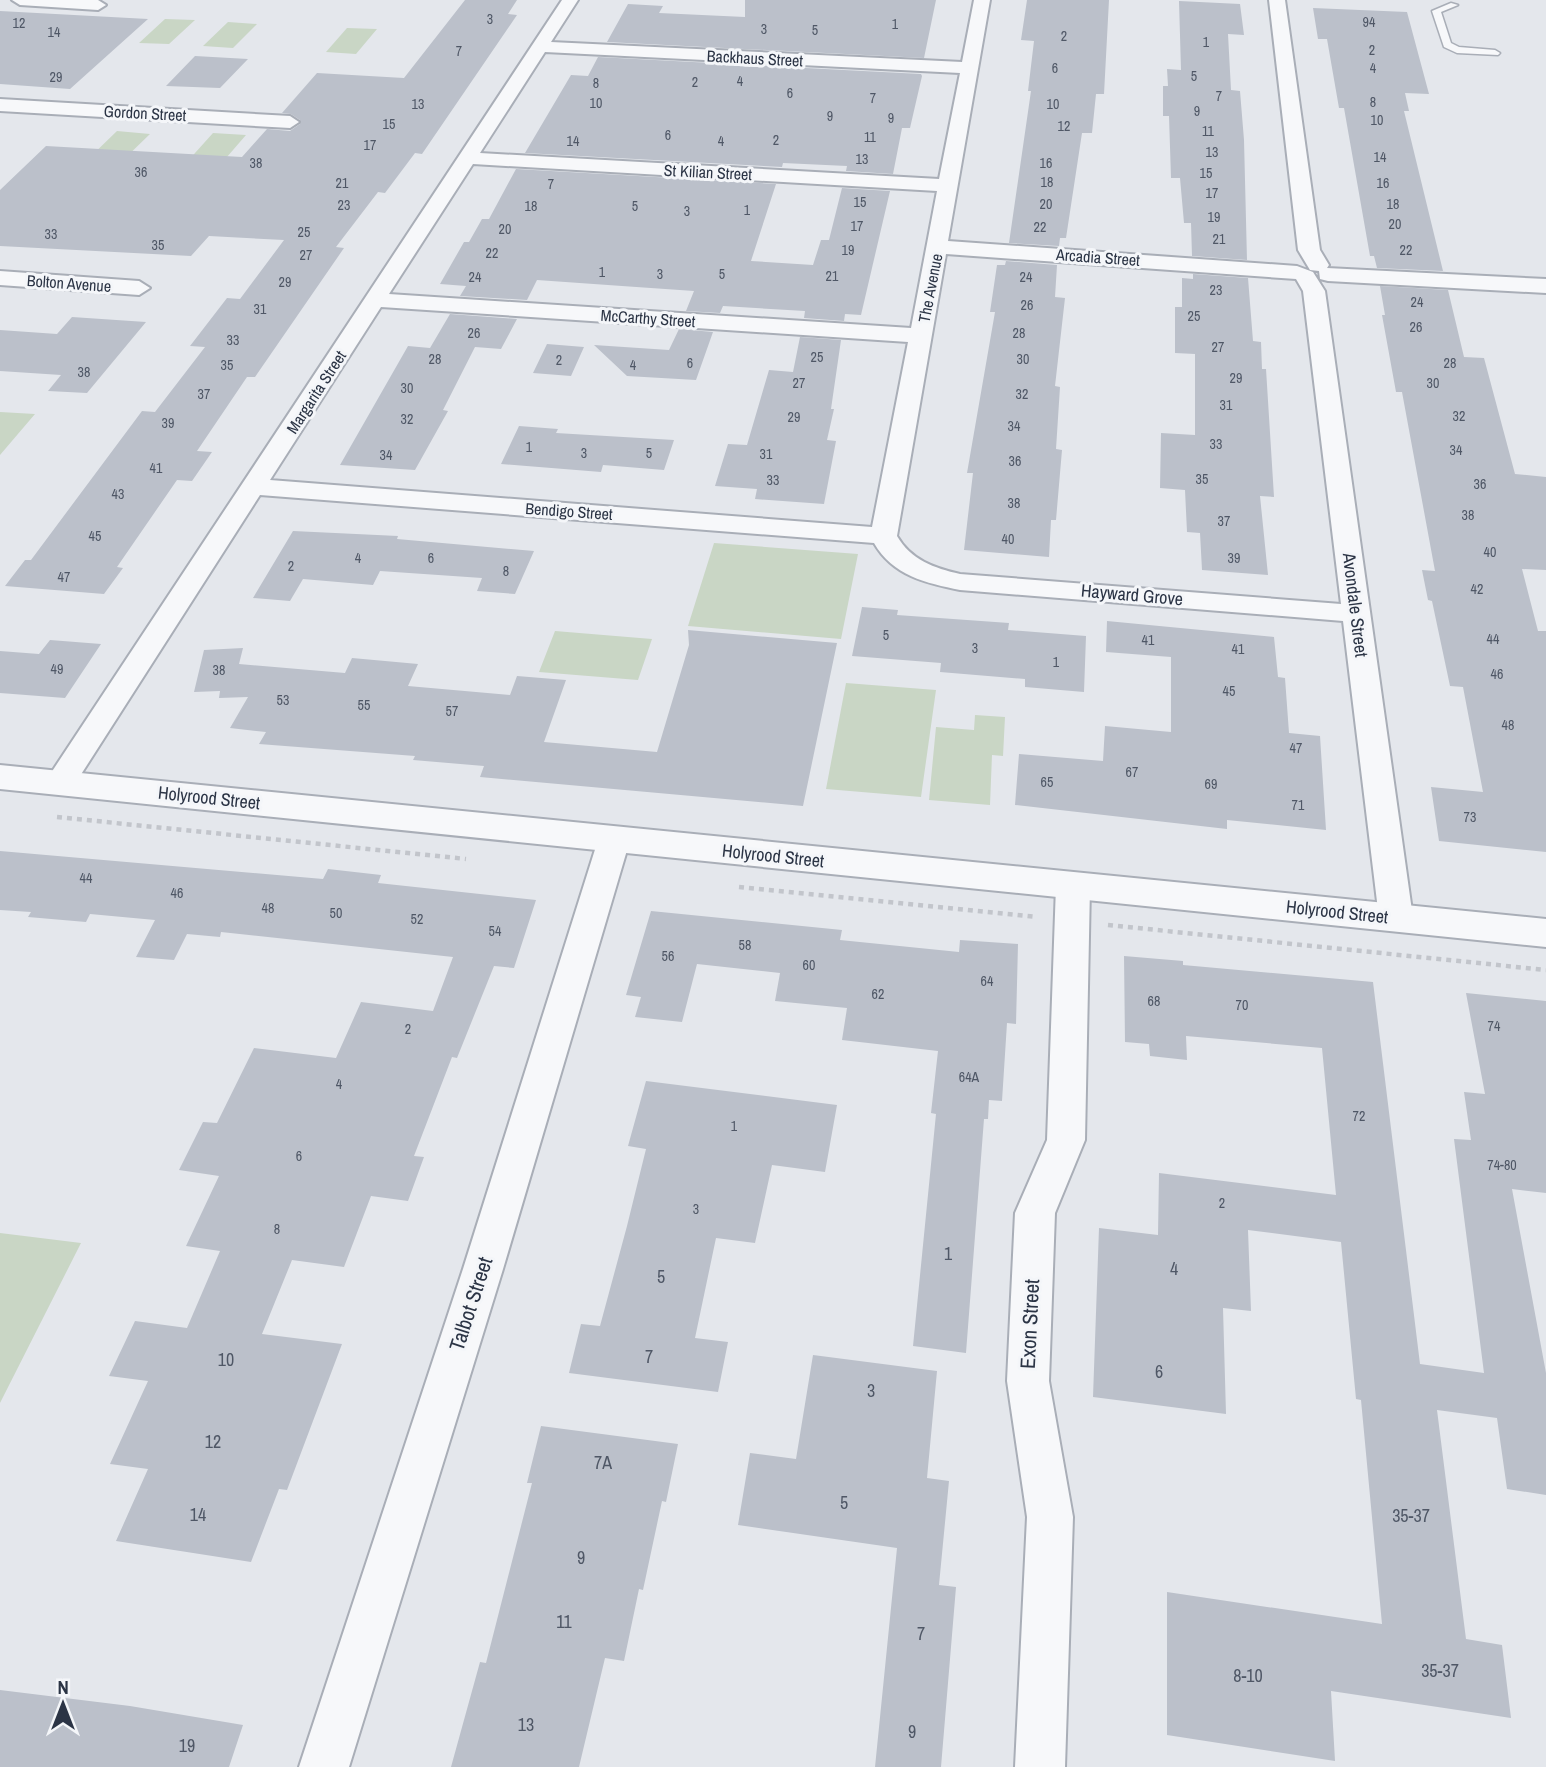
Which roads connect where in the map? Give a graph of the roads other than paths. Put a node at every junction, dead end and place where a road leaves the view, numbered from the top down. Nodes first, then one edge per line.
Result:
1 (20, 0) edge
2 (570, 0) edge
3 (982, 0) edge
4 (1277, 0) edge
5 (98, 5) dead end
6 (1454, 5) dead end
7 (540, 47) junction
8 (1495, 53) dead end
9 (970, 68) junction
10 (0, 105) edge
11 (290, 122) dead end
12 (468, 158) junction
13 (949, 186) junction
14 (938, 247) junction
15 (1312, 271) junction
16 (0, 278) edge
17 (1546, 286) edge
18 (139, 288) dead end
19 (377, 300) junction
20 (920, 336) junction
21 (254, 487) junction
22 (884, 536) junction
23 (1356, 614) junction
24 (0, 777) edge
25 (56, 800) junction
26 (614, 840) junction
27 (1073, 903) junction
28 (1396, 918) junction
29 (1546, 933) edge
30 (324, 1767) edge
31 (1040, 1767) edge

1 - 5 street
2 - 7 street, Margarita Street
3 - 9 street, The Avenue
4 - 15 street, Avondale Street
6 - 8 lane
7 - 9 street, Backhaus Street
7 - 12 street, Margarita Street
9 - 13 street, The Avenue
10 - 11 street, Gordon Street
12 - 13 street, St Kilian Street
12 - 19 street, Margarita Street
13 - 14 street, The Avenue
14 - 15 street, Arcadia Street
14 - 20 street, The Avenue
15 - 17 street, Arcadia Street
15 - 23 street, Avondale Street
16 - 18 street, Bolton Avenue
19 - 20 street, McCarthy Street
19 - 21 street, Margarita Street
20 - 22 street, The Avenue
21 - 22 street, Bendigo Street
21 - 25 street, Margarita Street
22 - 23 street, Hayward Grove
23 - 28 street, Avondale Street
24 - 25 street, Holyrood Street
25 - 26 street, Holyrood Street
26 - 27 street, Holyrood Street
26 - 30 street, Talbot Street
27 - 28 street, Holyrood Street
27 - 31 street, Exon Street
28 - 29 street, Holyrood Street

